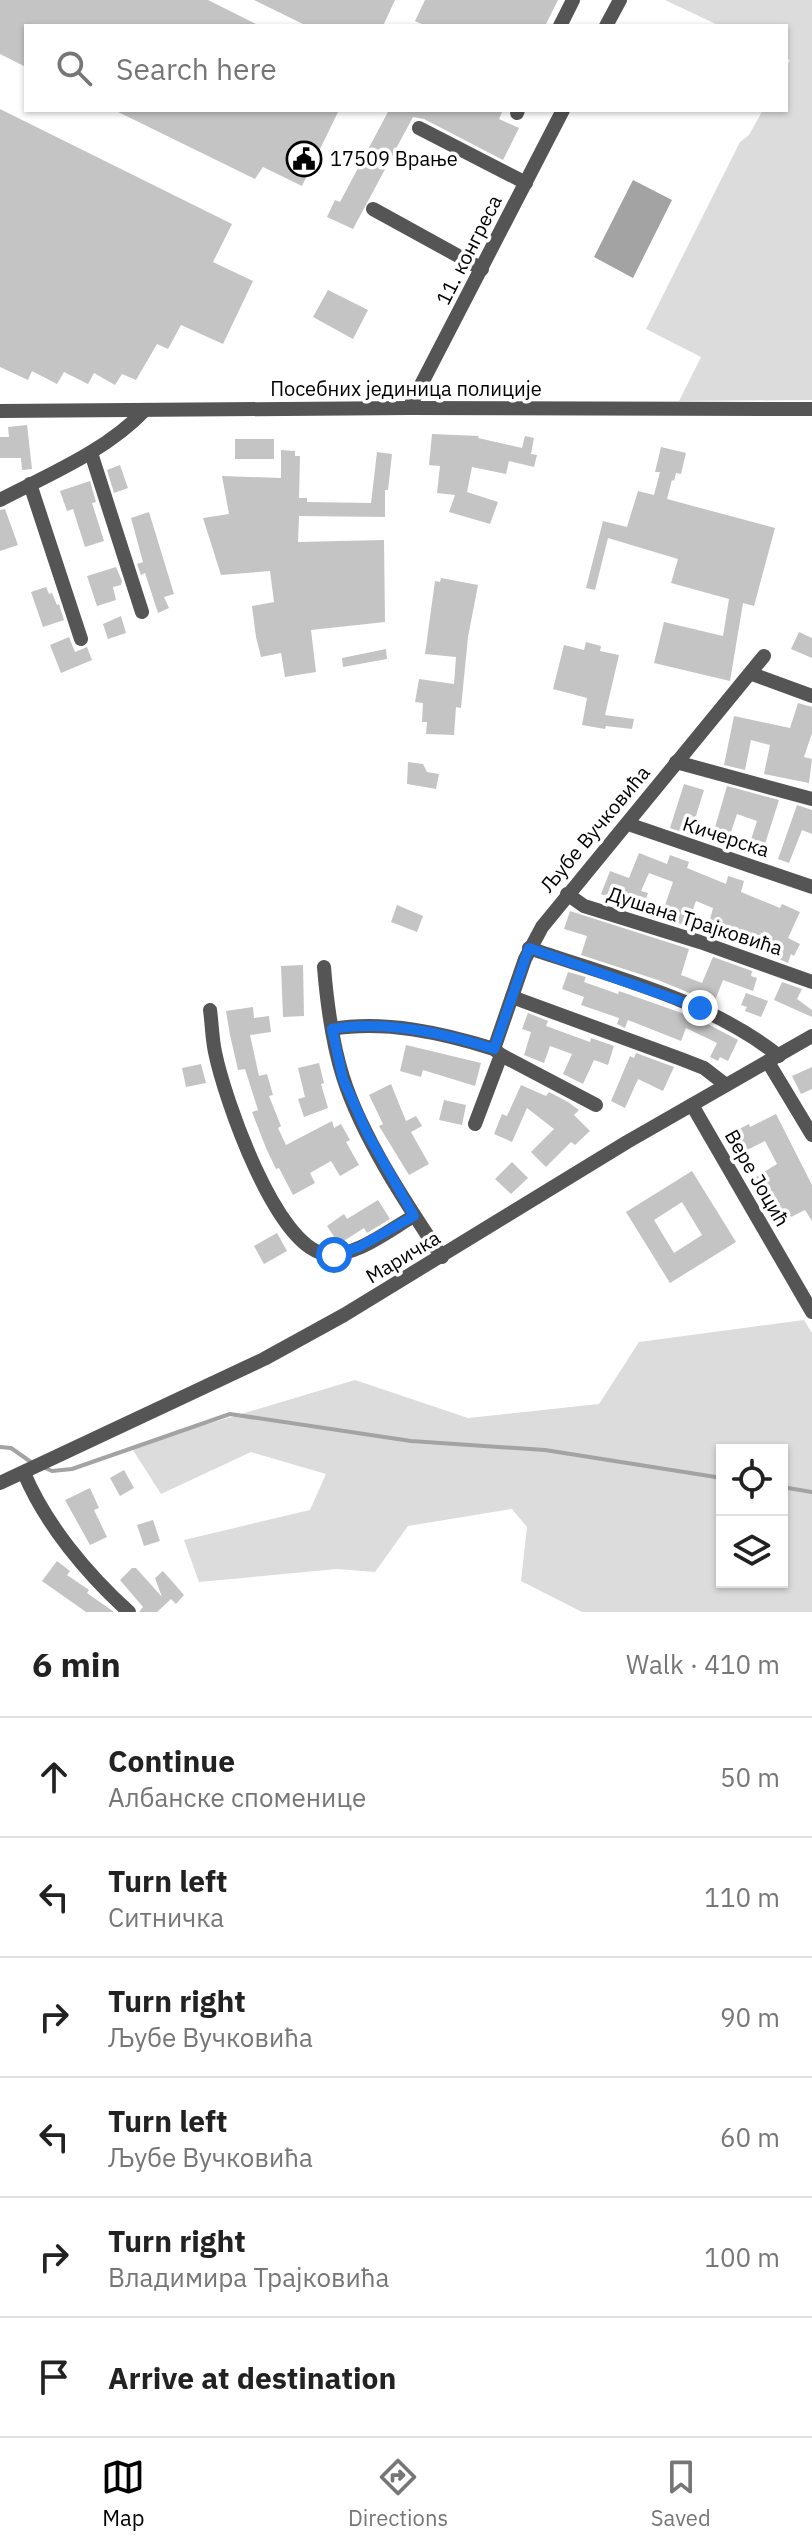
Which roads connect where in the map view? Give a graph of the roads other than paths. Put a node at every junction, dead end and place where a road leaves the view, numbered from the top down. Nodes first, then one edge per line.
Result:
1 (573, 0) edge
2 (620, 0) edge
3 (561, 24) edge
4 (607, 24) edge
5 (562, 112) edge
6 (419, 128) dead end
7 (526, 183) junction
8 (373, 209) dead end
9 (482, 269) junction
10 (409, 408) junction
11 (812, 409) edge
12 (145, 410) junction
13 (0, 411) edge
14 (91, 453) junction
15 (30, 484) junction
16 (0, 500) edge
17 (142, 612) dead end
18 (81, 639) dead end
19 (764, 656) dead end
20 (752, 674) junction
21 (812, 696) edge
22 (676, 762) junction
23 (812, 799) edge
24 (628, 824) junction
25 (812, 887) edge
26 (567, 894) junction
27 (529, 948) junction
28 (324, 967) dead end
29 (812, 982) edge
30 (512, 997) junction
31 (210, 1010) dead end
32 (332, 1029) junction
33 (812, 1036) edge
34 (497, 1052) junction
35 (773, 1059) junction
36 (726, 1085) junction
37 (596, 1105) dead end
38 (692, 1105) junction
39 (475, 1124) dead end
40 (812, 1135) edge
41 (414, 1216) junction
42 (442, 1257) junction
43 (812, 1312) edge
44 (27, 1472) junction
45 (0, 1483) edge
46 (121, 1609) edge

1 - 3 street
2 - 4 street
5 - 7 street, 11. конгреса
6 - 7 street
7 - 9 street, 11. конгреса
8 - 9 street
9 - 10 street, 11. конгреса
10 - 11 street, Посебних јединица полиције
10 - 12 street, Посебних јединица полиције
12 - 13 street, Посебних јединица полиције
12 - 14 street
14 - 15 street
14 - 17 street
15 - 16 street
15 - 18 street
19 - 20 street, Љубе Вучковића
20 - 21 street
20 - 22 street, Љубе Вучковића
22 - 23 street
22 - 24 street, Љубе Вучковића
24 - 25 street, Кичерска
24 - 26 street, Љубе Вучковића
26 - 27 street, Љубе Вучковића
26 - 29 street, Душана Трајковића
27 - 30 street, Љубе Вучковића
27 - 35 street
28 - 32 street
30 - 34 street, Љубе Вучковића
30 - 36 street
31 - 41 street
32 - 34 street
32 - 41 street
33 - 35 street, Маричка
34 - 37 street
34 - 39 street, Љубе Вучковића
35 - 36 street, Маричка
35 - 40 street
36 - 38 street, Маричка
38 - 42 street, Маричка
38 - 43 street, Вере Јоцић
41 - 42 street
42 - 44 street, Маричка
44 - 45 street, Маричка
44 - 46 street

